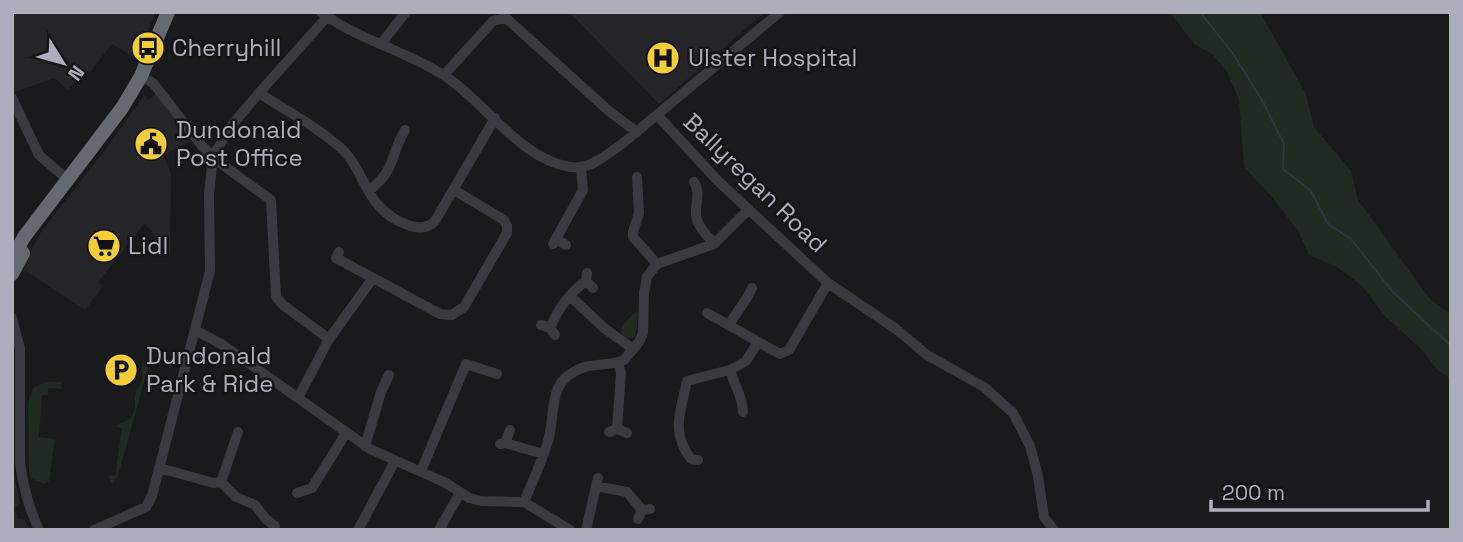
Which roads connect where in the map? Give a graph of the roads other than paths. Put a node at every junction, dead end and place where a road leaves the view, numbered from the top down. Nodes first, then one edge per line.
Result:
1 (168, 12) edge
2 (406, 12) edge
3 (780, 12) edge
4 (324, 15) edge
5 (382, 44) junction
6 (444, 75) junction
7 (141, 76) junction
8 (258, 93) junction
9 (12, 99) edge
10 (658, 116) junction
11 (495, 118) junction
12 (405, 130) dead end
13 (637, 132) junction
14 (213, 156) junction
15 (582, 168) junction
16 (68, 180) junction
17 (634, 184) dead end
18 (699, 186) dead end
19 (370, 190) junction
20 (454, 190) junction
21 (58, 193) junction
22 (749, 209) junction
23 (24, 237) junction
24 (713, 244) junction
25 (566, 245) dead end
26 (12, 247) edge
27 (339, 251) dead end
28 (12, 259) edge
29 (657, 264) junction
30 (12, 274) edge
31 (373, 278) junction
32 (589, 281) dead end
33 (828, 283) junction
34 (751, 288) dead end
35 (570, 296) junction
36 (707, 313) dead end
37 (13, 325) edge
38 (729, 326) junction
39 (195, 330) junction
40 (549, 330) dead end
41 (329, 339) junction
42 (758, 342) junction
43 (633, 349) junction
44 (618, 363) junction
45 (730, 370) junction
46 (389, 375) dead end
47 (498, 375) dead end
48 (298, 398) junction
49 (746, 404) dead end
50 (239, 430) dead end
51 (510, 430) dead end
52 (618, 431) dead end
53 (346, 433) junction
54 (365, 446) junction
55 (544, 454) junction
56 (395, 461) junction
57 (690, 461) dead end
58 (159, 468) junction
59 (421, 471) junction
60 (221, 482) junction
61 (298, 492) dead end
62 (460, 493) junction
63 (524, 502) junction
64 (643, 512) dead end
65 (113, 526) edge
66 (275, 526) dead end
67 (39, 530) edge
68 (94, 530) edge
69 (358, 530) edge
70 (439, 530) edge
71 (570, 530) edge
72 (586, 530) edge
73 (1054, 530) edge

1 - 7 highway
2 - 5 street
3 - 10 street
4 - 5 street
4 - 8 street
5 - 6 street
6 - 11 street
6 - 13 street
7 - 14 street
7 - 16 highway
8 - 14 street
8 - 19 street
9 - 16 street
10 - 13 street, Ballyregan Road
10 - 22 street, Ballyregan Road
11 - 15 street
11 - 20 street
12 - 19 street
13 - 15 street, Ballyregan Road
14 - 39 street
14 - 41 street
15 - 25 street
16 - 21 highway
17 - 29 street
18 - 24 street
19 - 20 street
20 - 31 street
21 - 23 highway
21 - 30 highway
22 - 24 street
22 - 33 street, Ballyregan Road
23 - 26 highway
23 - 28 highway
24 - 29 street
27 - 31 street
29 - 43 street
31 - 41 street
32 - 35 street
33 - 42 street
33 - 73 street, Ballyregan Road
34 - 38 street
35 - 40 street
35 - 43 street
36 - 38 street
37 - 67 street
38 - 42 street
39 - 48 street
39 - 58 street
41 - 48 street
42 - 45 street
43 - 44 street
44 - 52 street
44 - 55 street
45 - 49 street
45 - 57 street
46 - 54 street
47 - 59 street
48 - 53 street
50 - 60 street
51 - 55 street
53 - 54 street
53 - 61 street
54 - 56 street
55 - 63 street
56 - 59 street
56 - 69 street
58 - 60 street
58 - 65 street
59 - 62 street
60 - 66 street
62 - 63 street
62 - 70 street
63 - 71 street
64 - 72 street
65 - 68 street

